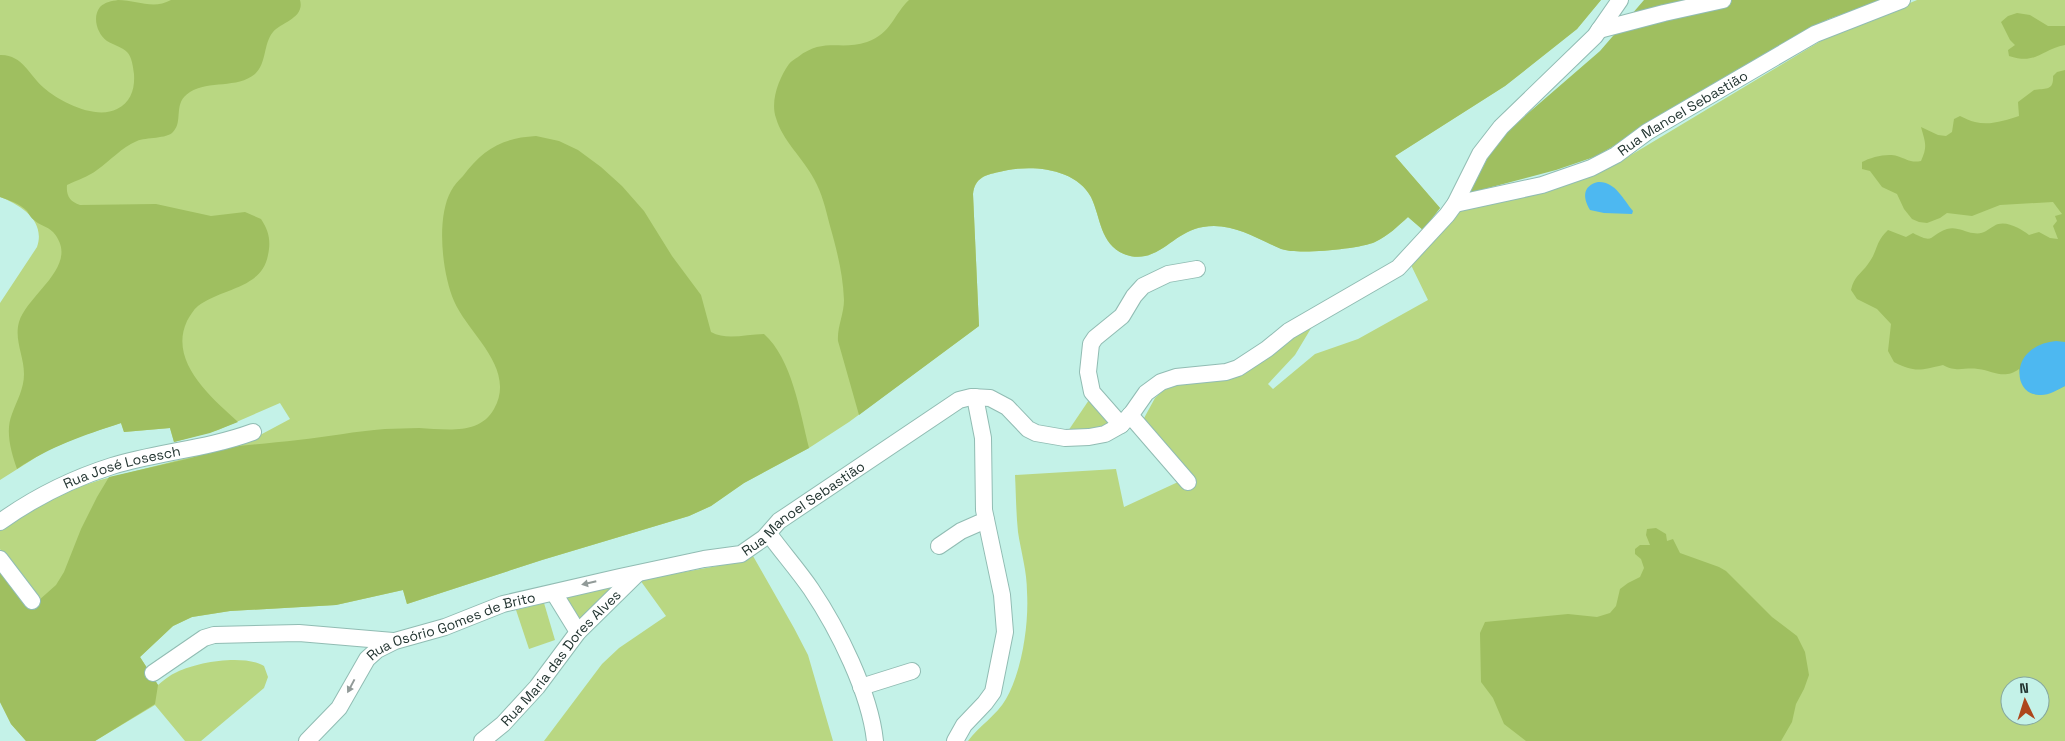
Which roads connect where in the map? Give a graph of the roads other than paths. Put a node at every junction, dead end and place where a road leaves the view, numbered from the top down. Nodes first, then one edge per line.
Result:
1 (1620, 0) edge
2 (1723, 0) edge
3 (1902, 0) edge
4 (1599, 30) junction
5 (1451, 210) junction
6 (1197, 269) dead end
7 (975, 397) junction
8 (1126, 420) junction
9 (253, 432) dead end
10 (1188, 482) dead end
11 (986, 520) junction
12 (0, 522) edge
13 (769, 534) junction
14 (939, 546) dead end
15 (0, 559) edge
16 (637, 574) junction
17 (554, 593) junction
18 (32, 600) dead end
19 (578, 632) junction
20 (395, 641) junction
21 (912, 671) dead end
22 (153, 673) dead end
23 (861, 687) junction
24 (307, 741) edge
25 (482, 741) edge
26 (876, 741) edge
27 (955, 741) edge

1 - 4 street
2 - 4 street
3 - 5 street, Rua Manoel Sebastião
4 - 5 street
5 - 8 street
6 - 8 street
7 - 8 street
7 - 11 street
7 - 13 street, Rua Manoel Sebastião
8 - 10 street
9 - 12 street, Rua José Losesch
11 - 14 street
11 - 27 street
13 - 16 street, Rua Manoel Sebastião
13 - 23 street
15 - 18 street
16 -> 17 street, Rua Osório Gomes de Brito
16 - 19 street, Rua Maria das Dores Alves
17 - 19 street
17 - 20 street, Rua Osório Gomes de Brito
19 - 25 street, Rua Maria das Dores Alves
20 - 22 street
20 -> 24 street, Rua Osório Gomes de Brito
21 - 23 street
23 - 26 street

